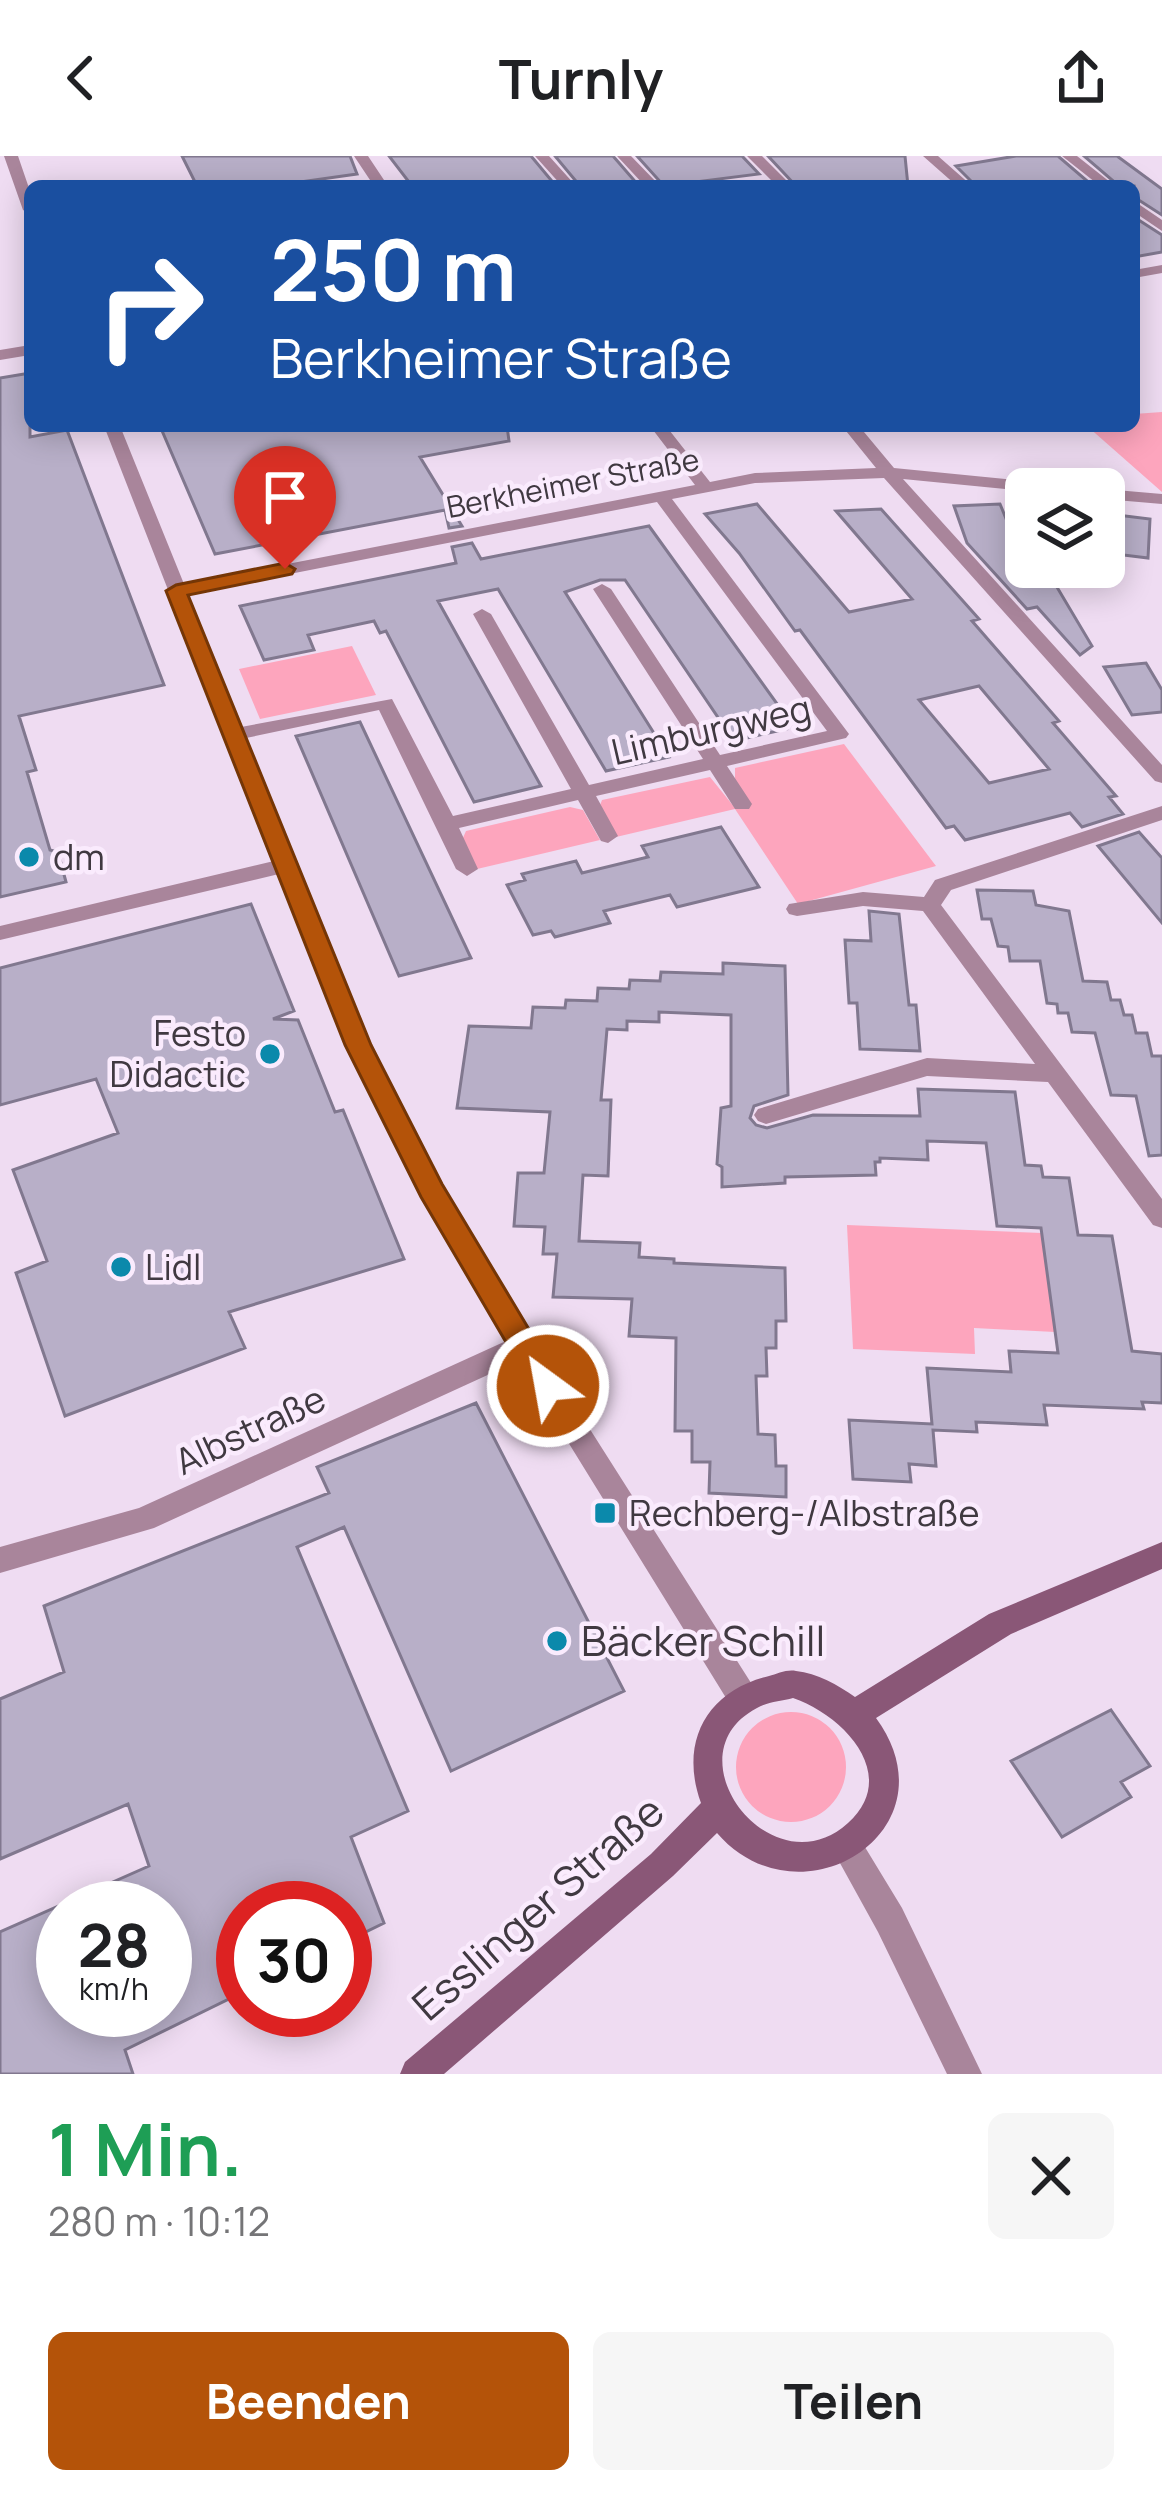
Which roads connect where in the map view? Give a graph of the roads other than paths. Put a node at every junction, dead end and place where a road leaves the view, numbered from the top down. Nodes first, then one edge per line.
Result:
1 (11, 156) edge
2 (542, 156) edge
3 (624, 156) edge
4 (754, 156) edge
5 (930, 156) edge
6 (1069, 156) edge
7 (564, 180) edge
8 (647, 180) edge
9 (779, 180) edge
10 (958, 180) edge
11 (1100, 180) edge
12 (24, 193) edge
13 (114, 432) edge
14 (663, 432) edge
15 (855, 432) edge
16 (889, 473) junction
17 (1005, 484) edge
18 (704, 485) junction
19 (659, 494) junction
20 (1125, 496) edge
21 (1162, 499) edge
22 (602, 589) dead end
23 (176, 591) junction
24 (482, 614) dead end
25 (235, 734) junction
26 (717, 763) junction
27 (1162, 777) edge
28 (585, 794) junction
29 (742, 804) dead end
30 (1162, 813) edge
31 (447, 824) junction
32 (608, 836) dead end
33 (284, 866) junction
34 (467, 868) dead end
35 (930, 905) junction
36 (797, 910) dead end
37 (0, 933) edge
38 (1056, 1073) junction
39 (766, 1115) dead end
40 (1162, 1217) edge
41 (523, 1346) junction
42 (1162, 1555) edge
43 (0, 1560) edge
44 (742, 1696) junction
45 (857, 1713) junction
46 (718, 1808) junction
47 (846, 1845) junction
48 (417, 2074) edge
49 (965, 2074) edge

1 - 12 street
2 - 7 street
3 - 8 street
4 - 9 street
5 - 10 street
6 - 11 street
13 - 23 street
14 - 18 street
15 - 16 street
16 - 17 street, Berkheimer Straße
16 - 18 street, Berkheimer Straße
16 - 27 street
18 - 19 street, Berkheimer Straße
19 - 23 street, Berkheimer Straße
19 - 26 street, Limburgweg
20 - 21 street
22 - 26 street
23 - 25 street
24 - 28 street
25 - 31 street
25 - 33 street
26 - 28 street, Limburgweg
26 - 29 street
28 - 31 street, Limburgweg
28 - 32 street
30 - 35 street
31 - 34 street
33 - 37 street
33 - 41 street
35 - 36 street
35 - 38 street
38 - 39 street
38 - 40 street
41 - 43 street, Albstraße
41 - 44 street
42 - 45 main road
44 - 45 main road
44 - 46 main road, Esslinger Straße
45 - 47 main road
46 - 47 main road, Esslinger Straße
46 - 48 main road, Esslinger Straße
47 - 49 street

